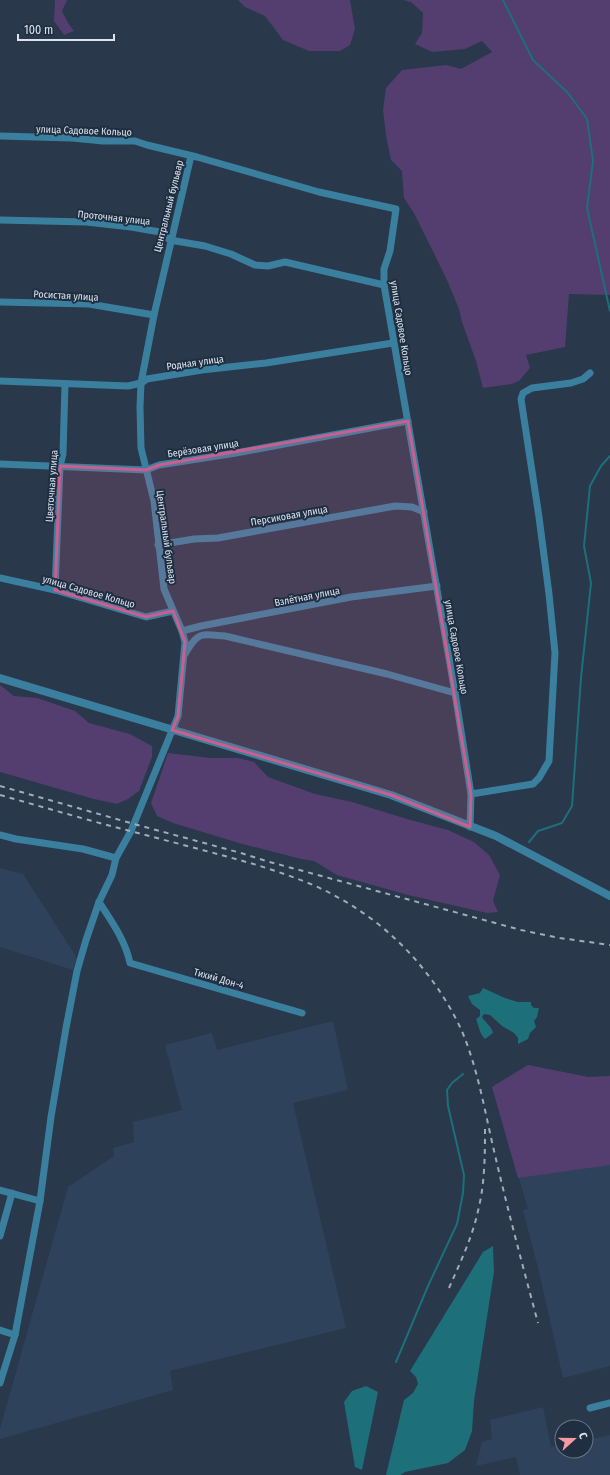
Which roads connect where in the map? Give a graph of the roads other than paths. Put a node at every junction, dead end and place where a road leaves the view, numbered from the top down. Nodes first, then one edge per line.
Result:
1 (0, 136) edge
2 (190, 156) junction
3 (0, 220) edge
4 (170, 240) junction
5 (384, 285) junction
6 (0, 302) edge
7 (154, 315) junction
8 (393, 343) junction
9 (590, 373) dead end
10 (0, 381) edge
11 (141, 383) junction
12 (65, 384) junction
13 (408, 421) junction
14 (0, 464) edge
15 (60, 466) junction
16 (146, 470) junction
17 (424, 512) junction
18 (158, 545) junction
19 (0, 578) edge
20 (437, 586) junction
21 (55, 590) junction
22 (173, 611) junction
23 (182, 631) junction
24 (184, 655) junction
25 (0, 678) edge
26 (455, 693) junction
27 (172, 730) junction
28 (472, 794) junction
29 (470, 827) junction
30 (0, 835) edge
31 (116, 858) junction
32 (610, 896) edge
33 (99, 902) junction
34 (302, 1013) dead end
35 (0, 1190) edge
36 (12, 1194) junction
37 (40, 1201) junction
38 (0, 1236) edge
39 (0, 1330) edge
40 (14, 1335) junction
41 (0, 1383) edge
42 (610, 1404) edge
43 (590, 1408) dead end

1 - 2 street, улица Садовое Кольцо
2 - 4 street, Центральный бульвар
2 - 5 street, улица Садовое Кольцо
3 - 4 street, Проточная улица
4 - 5 street, Проточная улица
4 - 7 street, Центральный бульвар
5 - 8 street, улица Садовое Кольцо
6 - 7 street, Росистая улица
7 - 11 street, Центральный бульвар
8 - 11 street, Родная улица
8 - 13 street, улица Садовое Кольцо
9 - 28 street
10 - 12 street, Родная улица
11 - 12 street, Родная улица
11 - 16 street, Центральный бульвар
12 - 15 street, Цветочная улица
13 - 16 street, Берёзовая улица
13 - 17 street, улица Садовое Кольцо
14 - 15 street, Берёзовая улица
15 - 16 street, Берёзовая улица
15 - 21 street, Цветочная улица
16 - 18 street, Центральный бульвар
17 - 18 street, Персиковая улица
17 - 20 street, улица Садовое Кольцо
18 - 22 street, Центральный бульвар
19 - 21 street, улица Садовое Кольцо
20 - 23 street, Взлётная улица
20 - 26 street, улица Садовое Кольцо
21 - 22 street, улица Садовое Кольцо
22 - 23 street, Центральный бульвар
23 - 24 street, Центральный бульвар
24 - 26 street
24 - 27 street, Центральный бульвар
25 - 27 street
26 - 28 street, улица Садовое Кольцо
27 - 29 street
27 - 31 street, Центральный бульвар
28 - 29 street, улица Садовое Кольцо
29 - 32 street
30 - 31 street
31 - 33 street, Центральный бульвар
33 - 34 street, Тихий Дон-4
33 - 37 street, Центральный бульвар
35 - 36 street
36 - 37 street
36 - 38 street
37 - 40 street, Центральный бульвар
39 - 40 street
40 - 41 street, Центральный бульвар
42 - 43 street

